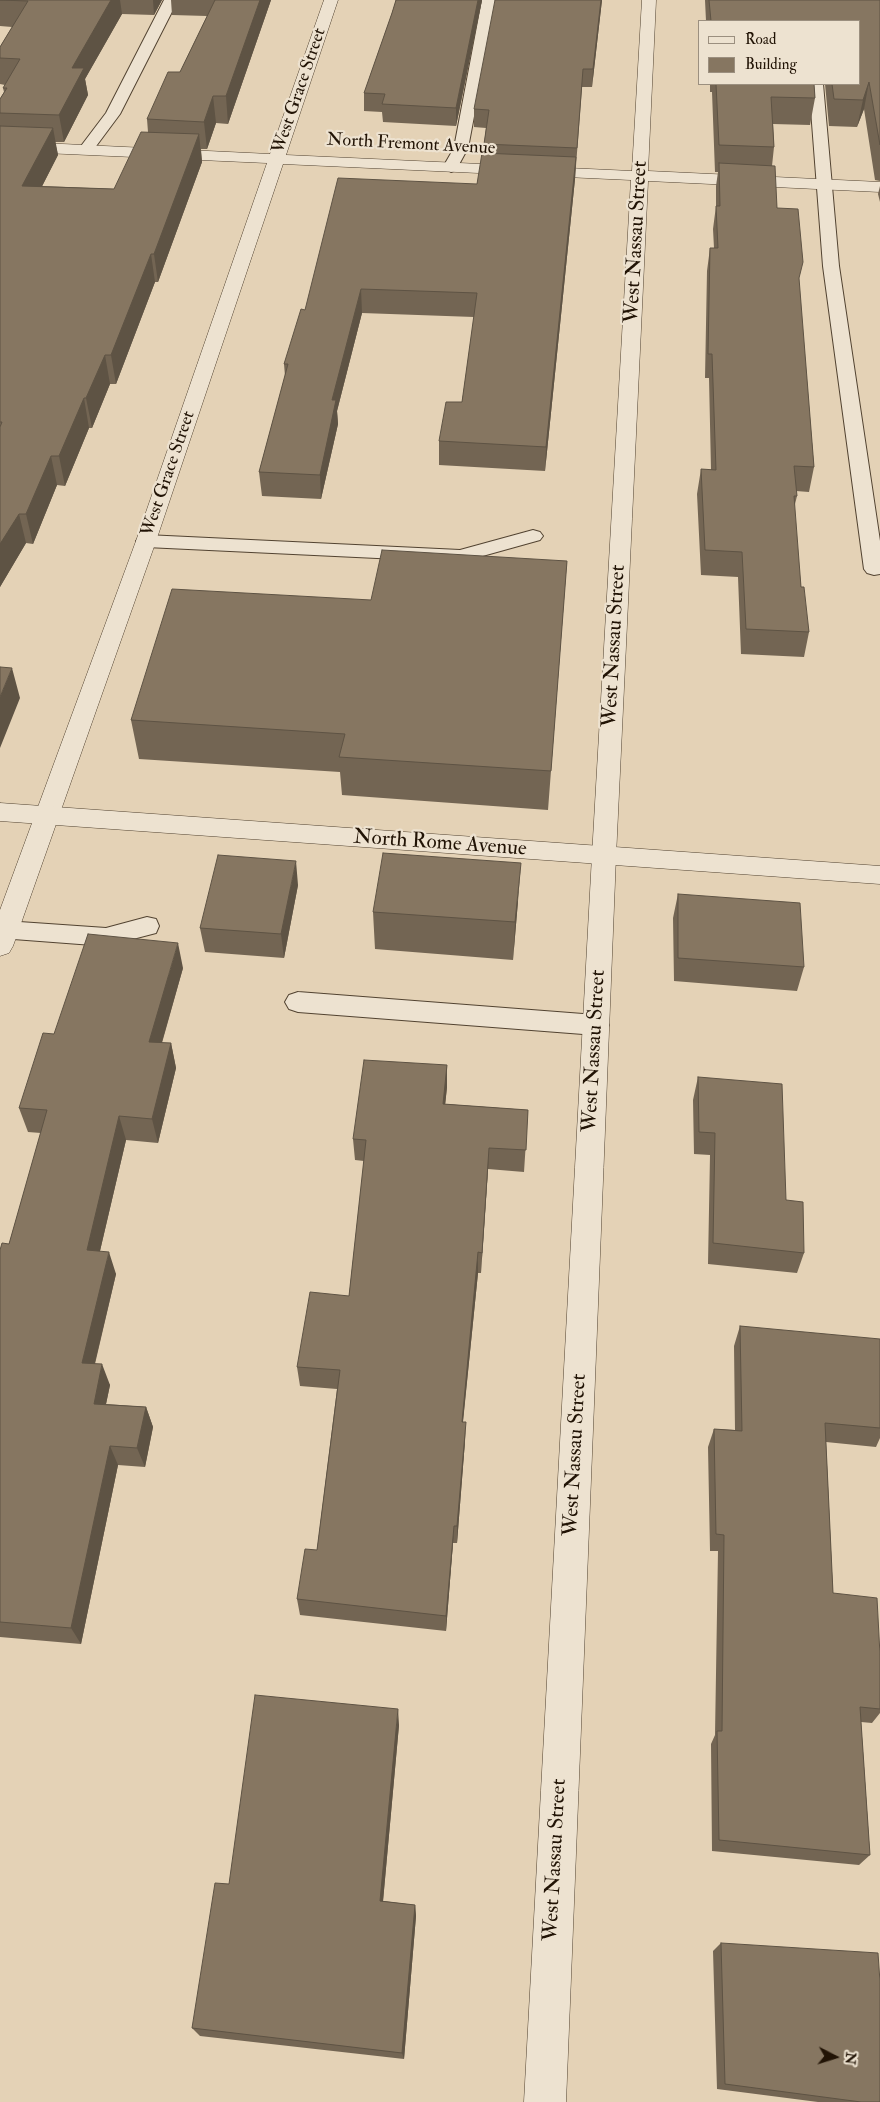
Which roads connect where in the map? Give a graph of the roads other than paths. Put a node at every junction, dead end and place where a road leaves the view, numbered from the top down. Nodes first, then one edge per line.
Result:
1 (171, 0) edge
2 (331, 0) edge
3 (489, 0) edge
4 (650, 0) edge
5 (816, 85) edge
6 (0, 146) edge
7 (86, 150) junction
8 (276, 159) junction
9 (451, 167) junction
10 (641, 176) junction
11 (826, 185) junction
12 (880, 187) edge
13 (533, 536) dead end
14 (146, 541) junction
15 (874, 569) dead end
16 (0, 812) edge
17 (46, 816) junction
18 (604, 856) junction
19 (880, 875) edge
20 (148, 926) dead end
21 (3, 938) edge
22 (298, 1002) dead end
23 (596, 1025) junction
24 (545, 2102) edge

1 - 7 lane
2 - 8 street, West Grace Street
3 - 9 lane
4 - 10 street, West Nassau Street
5 - 11 lane
6 - 7 street, North Fremont Avenue
7 - 8 street, North Fremont Avenue
8 - 9 street, North Fremont Avenue
8 - 14 street, West Grace Street
9 - 10 street, North Fremont Avenue
10 - 11 street, North Fremont Avenue
10 - 18 street, West Nassau Street
11 - 12 street, North Fremont Avenue
11 - 15 lane
13 - 14 lane
14 - 17 street, West Grace Street
16 - 17 street, North Rome Avenue
17 - 18 street, North Rome Avenue
17 - 21 street, West Grace Street
18 - 19 street, North Rome Avenue
18 - 23 street, West Nassau Street
20 - 21 lane
22 - 23 lane
23 - 24 street, West Nassau Street

